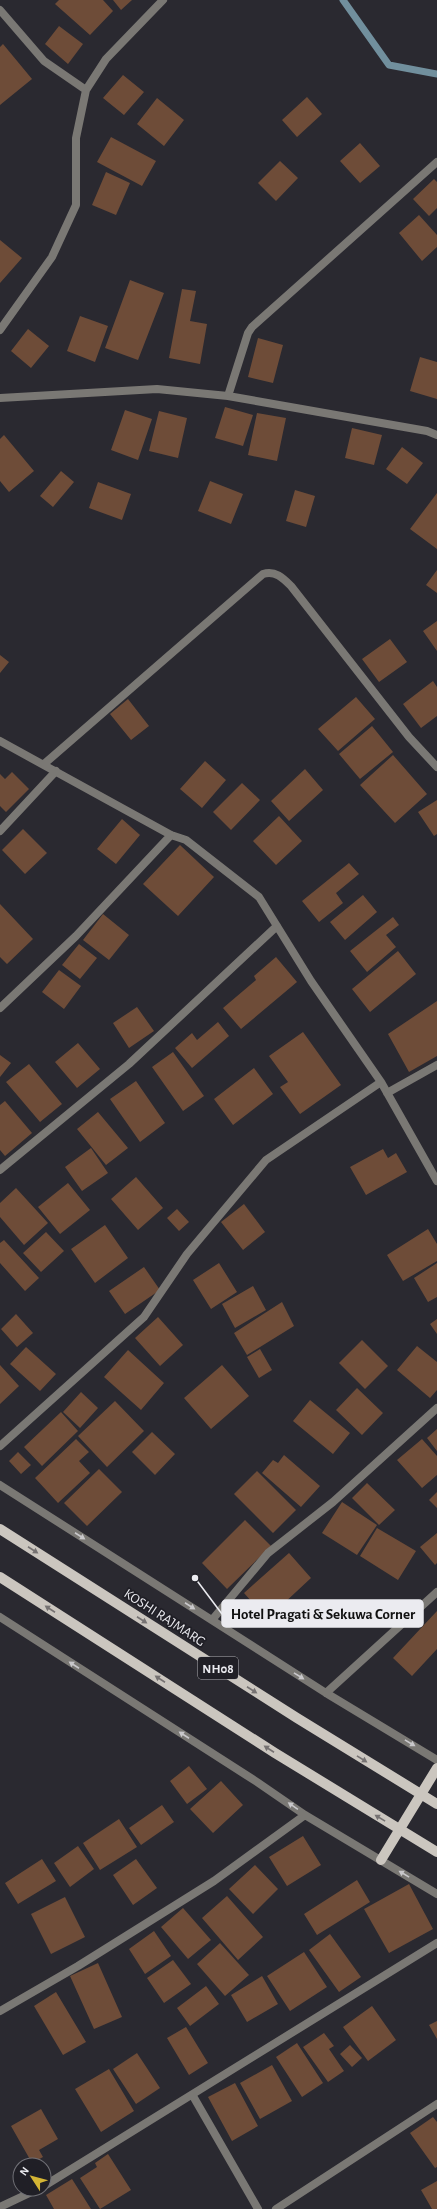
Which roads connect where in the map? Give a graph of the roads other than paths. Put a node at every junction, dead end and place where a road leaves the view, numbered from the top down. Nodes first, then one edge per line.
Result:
1 (163, 0) edge
2 (0, 10) edge
3 (86, 90) junction
4 (437, 162) edge
5 (0, 330) edge
6 (228, 396) junction
7 (0, 398) edge
8 (437, 435) edge
9 (0, 741) edge
10 (44, 764) junction
11 (437, 767) edge
12 (56, 771) junction
13 (0, 831) edge
14 (171, 834) junction
15 (277, 926) junction
16 (0, 1008) edge
17 (437, 1065) edge
18 (380, 1082) junction
19 (387, 1093) junction
20 (0, 1170) edge
21 (437, 1181) edge
22 (437, 1408) edge
23 (0, 1446) edge
24 (0, 1484) edge
25 (0, 1529) edge
26 (0, 1577) edge
27 (437, 1592) edge
28 (0, 1618) edge
29 (212, 1620) junction
30 (326, 1693) junction
31 (437, 1760) edge
32 (437, 1768) edge
33 (421, 1795) junction
34 (437, 1804) edge
35 (305, 1815) junction
36 (400, 1830) junction
37 (437, 1852) edge
38 (381, 1860) junction
39 (437, 1894) edge
40 (437, 1943) edge
41 (0, 2011) edge
42 (193, 2096) junction
43 (437, 2104) edge
44 (52, 2181) edge
45 (21, 2197) edge
46 (0, 2207) edge
47 (258, 2209) edge
48 (276, 2209) edge

1 - 3 street
2 - 3 street
3 - 5 street
4 - 6 street
6 - 7 street
6 - 8 street
9 - 10 street
10 - 11 street
10 - 12 street
12 - 13 street
12 - 14 street
14 - 15 street
14 - 16 street
15 - 18 street
15 - 20 street
17 - 19 street
18 - 19 street
18 - 23 street
19 - 21 street
22 - 29 street
24 -> 29 street
25 -> 33 main road, KOSHI RAJMARG / NH08
36 -> 26 main road, NH08
27 - 30 street
35 -> 28 street
29 -> 30 street
30 -> 31 street
32 - 33 main road
33 - 34 main road, KOSHI RAJMARG / NH08
33 - 36 main road
35 - 38 street
35 - 41 street
36 - 37 main road, NH08
36 - 38 main road
39 -> 38 street
40 - 42 street
42 - 44 street
42 - 47 street
43 - 48 street
45 - 46 street

